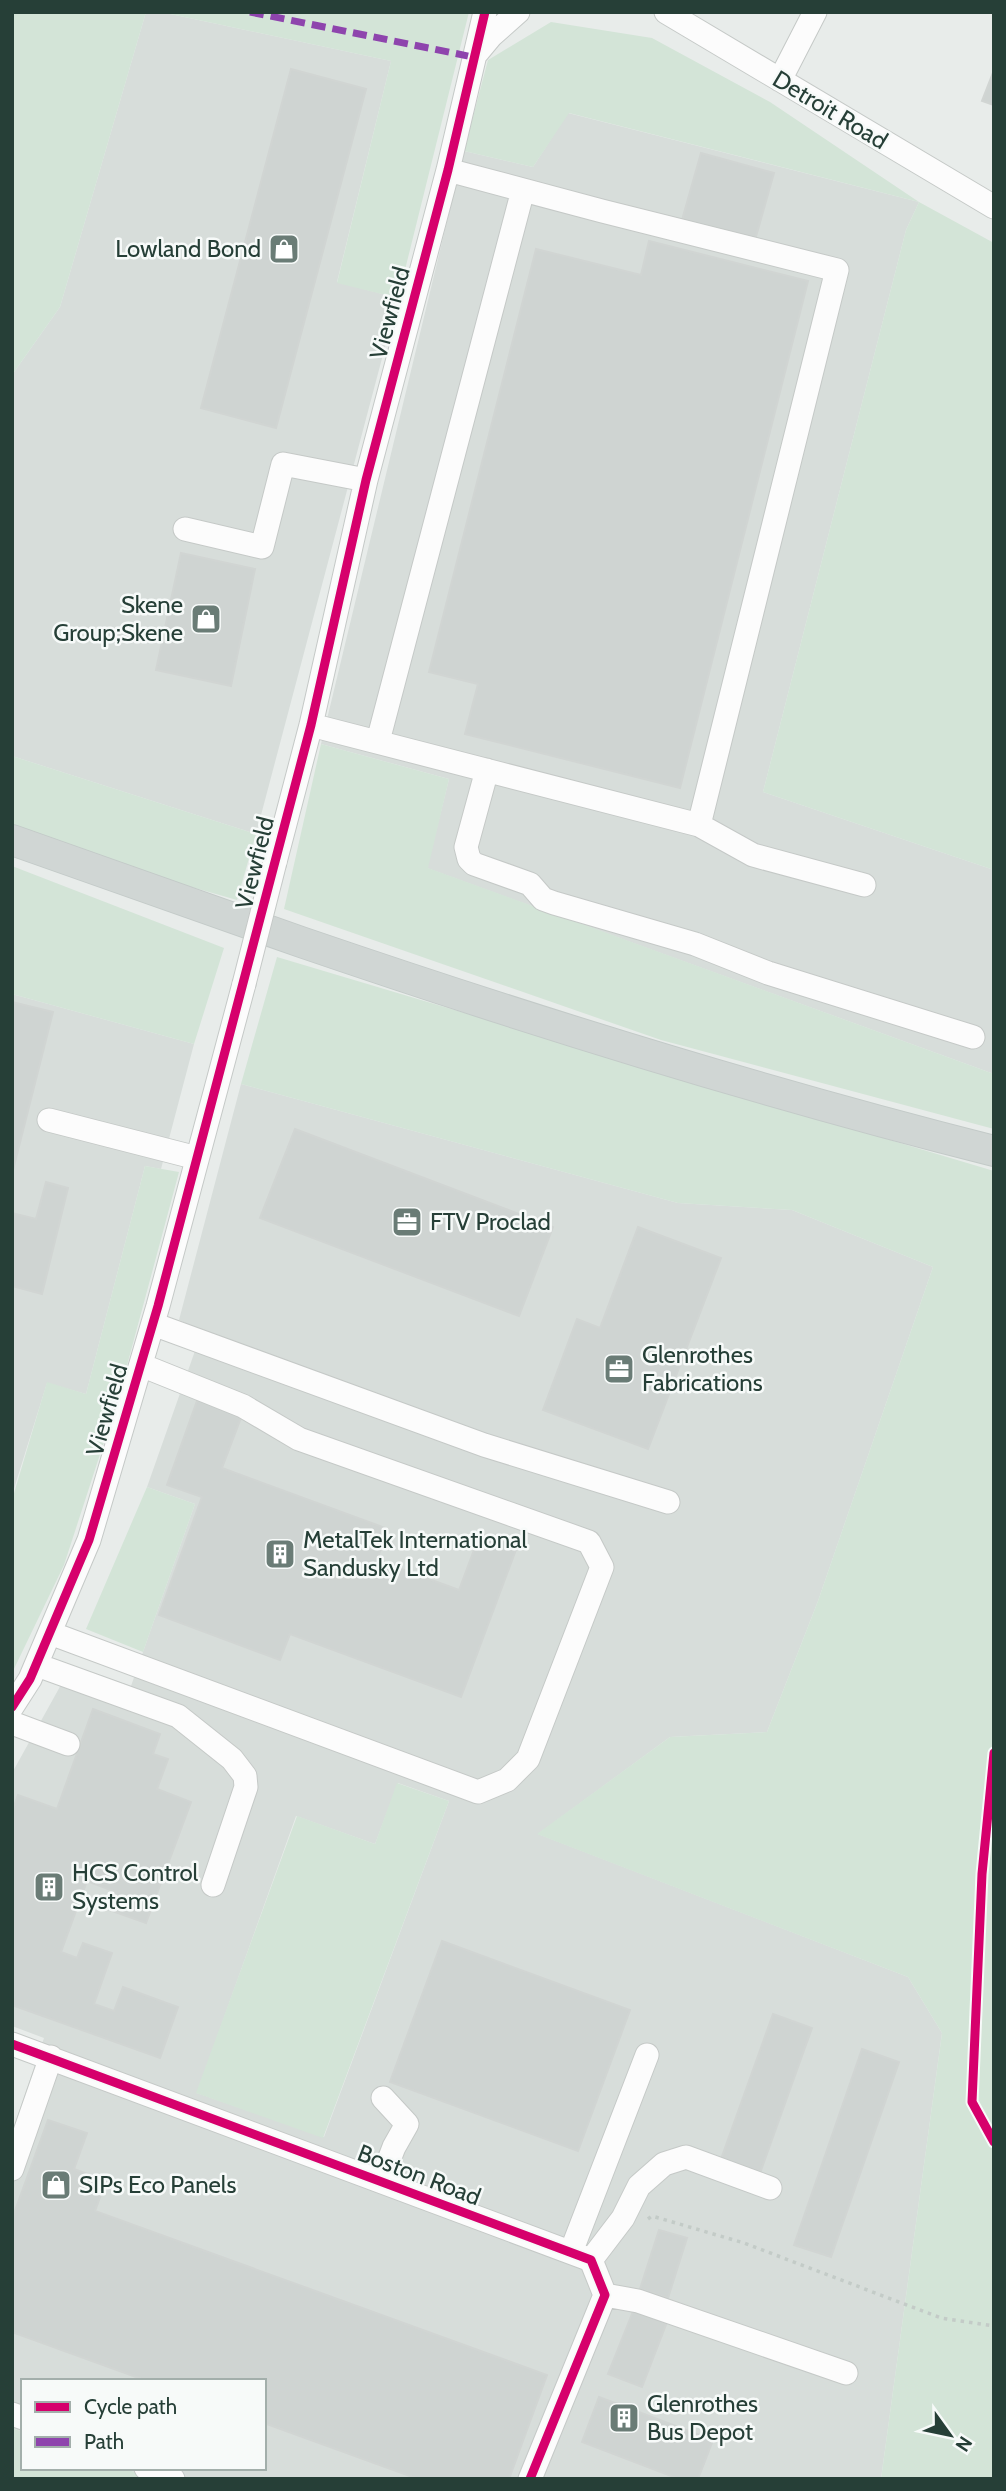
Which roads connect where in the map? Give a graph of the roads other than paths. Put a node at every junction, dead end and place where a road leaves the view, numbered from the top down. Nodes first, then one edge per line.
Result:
1 (485, 12) edge
2 (518, 12) edge
3 (666, 12) edge
4 (815, 12) edge
5 (473, 57) junction
6 (780, 80) junction
7 (448, 170) junction
8 (523, 190) junction
9 (994, 207) edge
10 (366, 480) junction
11 (185, 529) dead end
12 (311, 725) junction
13 (378, 741) junction
14 (487, 769) junction
15 (699, 825) junction
16 (12, 840) edge
17 (864, 885) dead end
18 (973, 1037) dead end
19 (49, 1120) dead end
20 (994, 1151) edge
21 (197, 1158) junction
22 (152, 1324) junction
23 (141, 1365) junction
24 (668, 1502) dead end
25 (50, 1633) junction
26 (37, 1665) junction
27 (12, 1707) edge
28 (12, 1723) edge
29 (68, 1744) dead end
30 (213, 1885) dead end
31 (12, 2044) edge
32 (647, 2055) dead end
33 (51, 2057) junction
34 (383, 2098) dead end
35 (12, 2169) edge
36 (382, 2181) junction
37 (771, 2189) dead end
38 (581, 2256) junction
39 (605, 2295) junction
40 (846, 2373) dead end
41 (151, 2470) edge
42 (173, 2479) edge
43 (530, 2479) edge

1 - 5 street, Viewfield
2 - 5 street
3 - 6 street, Detroit Road
4 - 6 street
5 - 7 street, Viewfield
6 - 9 street, Detroit Road
7 - 8 street
7 - 10 street, Viewfield
8 - 13 street
8 - 15 street
10 - 11 street
10 - 12 street, Viewfield
12 - 13 street
12 - 21 street, Viewfield, bridge
13 - 14 street
14 - 15 street
14 - 18 street
15 - 17 street
16 - 20 main road
19 - 21 street
21 - 22 street, Viewfield
22 - 23 street, Viewfield
22 - 24 street
23 - 25 street, Viewfield
23 - 25 street
25 - 26 street, Viewfield
26 - 27 street, Viewfield
26 - 30 street
28 - 29 street
31 - 33 street, Boston Road
32 - 38 street
33 - 35 street
33 - 36 street, Boston Road
34 - 36 street
36 - 38 street, Boston Road
37 - 38 street
38 - 39 street
39 - 40 street
39 - 43 street
41 - 42 street

